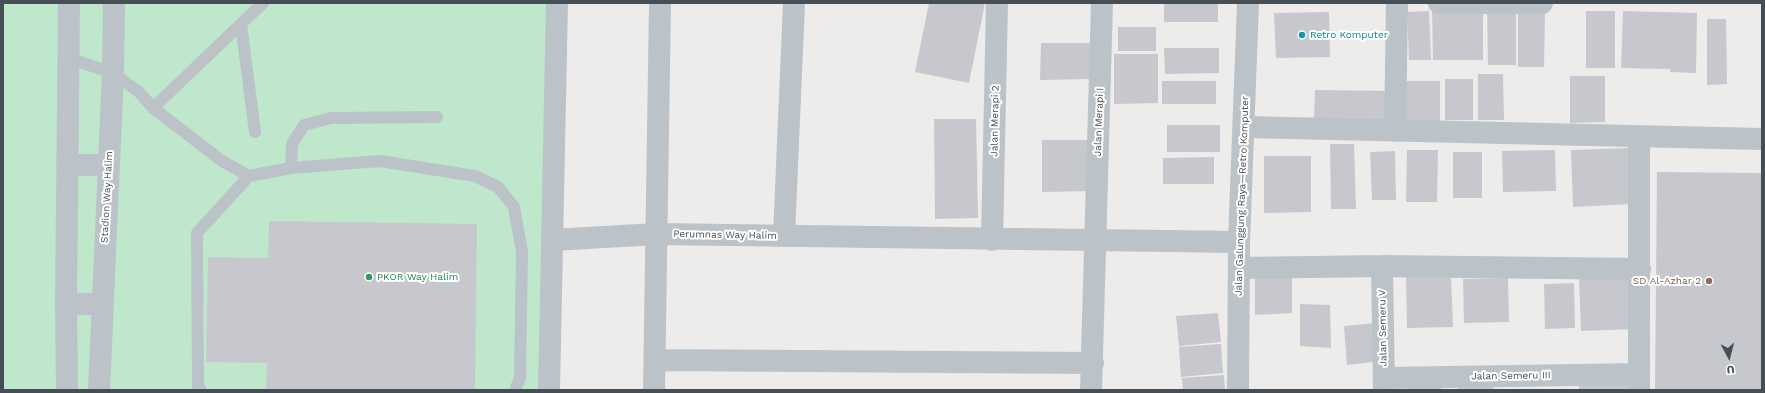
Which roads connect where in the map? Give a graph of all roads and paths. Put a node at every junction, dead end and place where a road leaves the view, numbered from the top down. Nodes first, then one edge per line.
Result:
1 (69, 3) edge
2 (114, 3) edge
3 (263, 3) edge
4 (556, 3) edge
5 (660, 3) edge
6 (794, 3) edge
7 (998, 3) edge
8 (1102, 3) edge
9 (1248, 3) edge
10 (1397, 3) edge
11 (1439, 3) edge
12 (1542, 3) edge
13 (241, 24) junction
14 (68, 58) junction
15 (113, 73) junction
16 (153, 108) junction
17 (436, 117) dead end
18 (1245, 127) junction
19 (1395, 131) junction
20 (255, 132) dead end
21 (1639, 136) junction
22 (1762, 139) edge
23 (67, 165) junction
24 (109, 165) junction
25 (291, 168) junction
26 (249, 176) junction
27 (657, 234) junction
28 (784, 236) junction
29 (552, 240) junction
30 (992, 240) junction
31 (1096, 241) junction
32 (1240, 242) junction
33 (1382, 266) junction
34 (1239, 268) junction
35 (1640, 270) junction
36 (66, 304) junction
37 (102, 304) junction
38 (655, 360) junction
39 (1093, 363) junction
40 (1638, 382) edge
41 (1384, 384) edge
42 (67, 390) edge
43 (98, 390) edge
44 (201, 390) edge
45 (515, 390) edge
46 (549, 390) edge
47 (654, 390) edge
48 (1091, 390) edge
49 (1238, 390) edge

1 - 14 street
2 - 15 street, Stadion Way Halim
3 - 13 lane
4 - 29 street
5 - 27 street
6 - 28 street, Perumnas Way Halim
7 - 30 street, Jalan Merapi 2
8 - 31 street, Jalan Merapi I
9 - 18 street, Jalan Galunggung Raya—Retro Komputer
10 - 19 street
11 - 12 street
13 - 16 lane
13 - 20 lane
14 - 15 lane
14 - 23 street
15 - 16 lane
15 - 24 street, Stadion Way Halim
16 - 26 lane
17 - 25 lane
18 - 19 street
18 - 32 street, Jalan Galunggung Raya—Retro Komputer
19 - 21 street
21 - 22 street
21 - 35 street
23 - 24 street
23 - 36 street
24 - 37 street, Stadion Way Halim
25 - 26 lane
25 - 45 lane
26 - 44 lane
27 - 28 street, Perumnas Way Halim
27 - 29 street, Perumnas Way Halim
27 - 38 street
28 - 30 street
29 - 46 street
30 - 31 street
31 - 32 street
31 - 39 street, Jalan Merapi I
32 - 34 street, Jalan Galunggung Raya—Retro Komputer
33 - 34 street
33 - 35 street
33 - 41 street, Jalan Semeru V
34 - 49 street, Jalan Galunggung Raya—Retro Komputer
35 - 40 street
36 - 37 street
36 - 42 street
37 - 43 street, Stadion Way Halim
38 - 39 street
38 - 47 street
39 - 48 street, Jalan Merapi I
40 - 41 street, Jalan Semeru III

